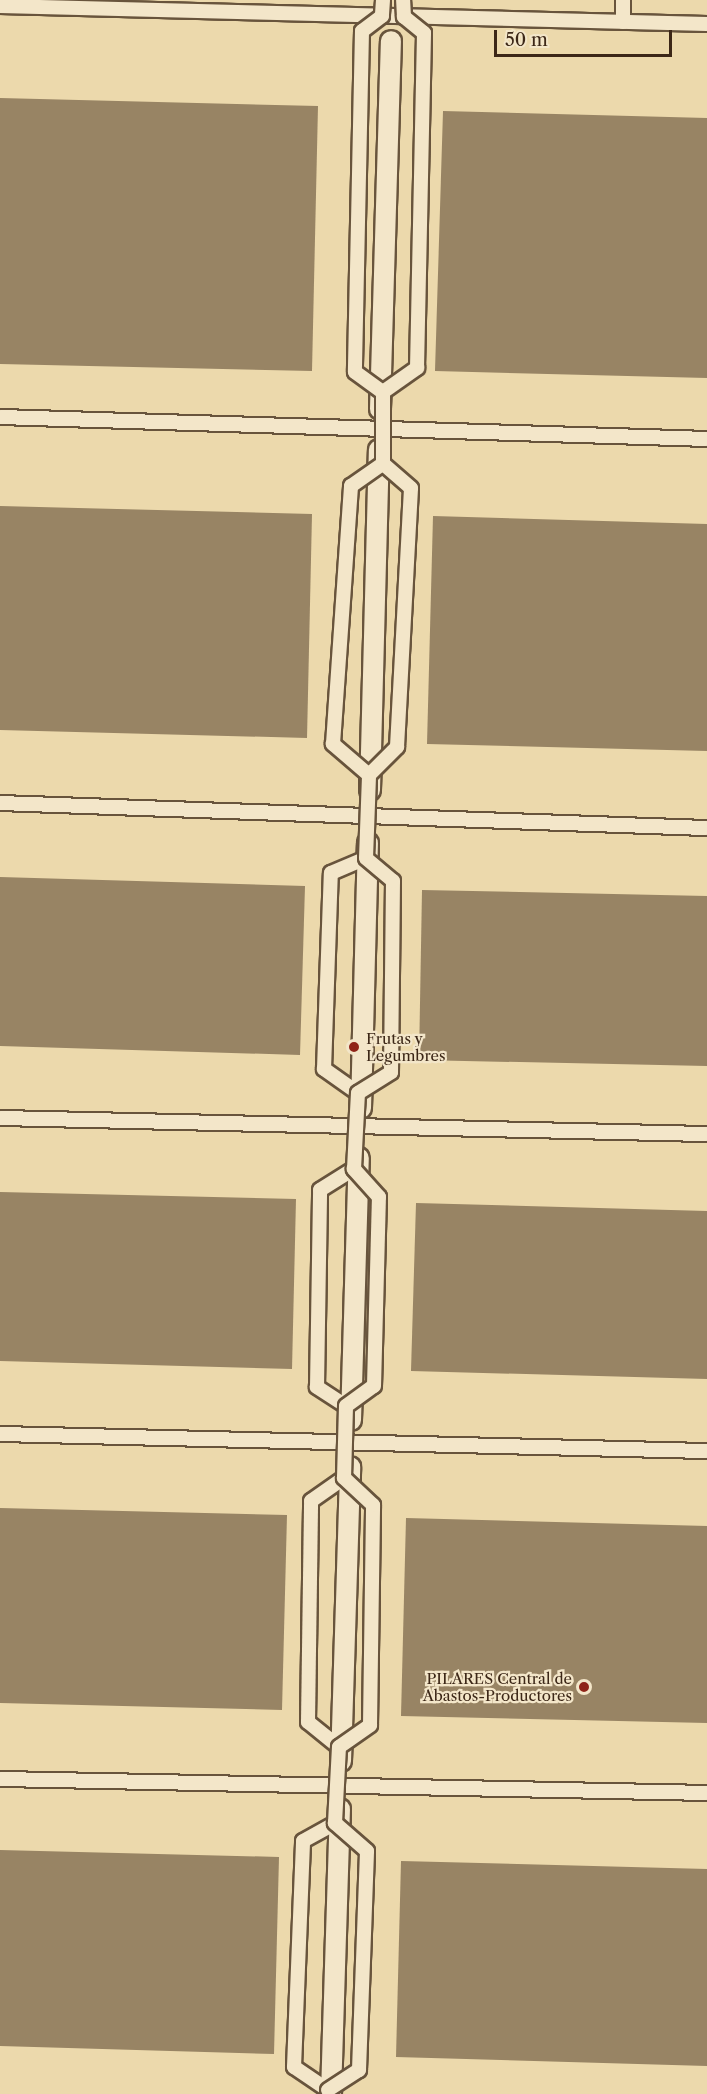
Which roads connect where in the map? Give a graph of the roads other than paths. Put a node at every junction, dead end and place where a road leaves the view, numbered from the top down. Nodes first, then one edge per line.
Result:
1 (382, 0) edge
2 (403, 0) edge
3 (623, 0) edge
4 (0, 6) edge
5 (623, 22) junction
6 (707, 24) edge
7 (391, 41) dead end
8 (383, 392) junction
9 (0, 417) edge
10 (379, 428) junction
11 (707, 440) edge
12 (384, 464) junction
13 (369, 775) junction
14 (0, 803) edge
15 (369, 816) junction
16 (707, 828) edge
17 (366, 858) junction
18 (358, 1093) junction
19 (0, 1118) edge
20 (360, 1128) junction
21 (707, 1134) edge
22 (354, 1169) junction
23 (346, 1406) junction
24 (0, 1434) edge
25 (351, 1443) junction
26 (707, 1451) edge
27 (344, 1478) junction
28 (339, 1748) junction
29 (0, 1779) edge
30 (340, 1789) junction
31 (707, 1793) edge
32 (335, 1823) junction
33 (329, 2092) edge

1 - 8 lane, bridge
2 - 8 lane, bridge
3 - 5 lane
4 - 5 lane
5 - 6 lane
7 - 10 street
8 - 12 lane, bridge
9 - 10 lane
10 - 11 lane
10 - 15 street
12 - 13 lane, bridge
12 - 13 lane, bridge
13 - 17 lane, bridge
14 - 15 lane
15 - 16 lane
15 - 20 street
17 - 18 lane, bridge
17 - 18 lane
18 - 22 lane, bridge
19 - 20 lane
20 - 21 lane
20 - 25 street
22 - 23 lane, bridge
22 - 23 lane
23 - 27 lane, bridge
24 - 25 lane
25 - 26 lane
25 - 30 street
27 - 28 lane, bridge
27 - 28 lane
28 - 32 lane, bridge
29 - 30 lane
30 - 31 lane
30 - 33 street
32 - 33 lane, bridge
32 - 33 lane

